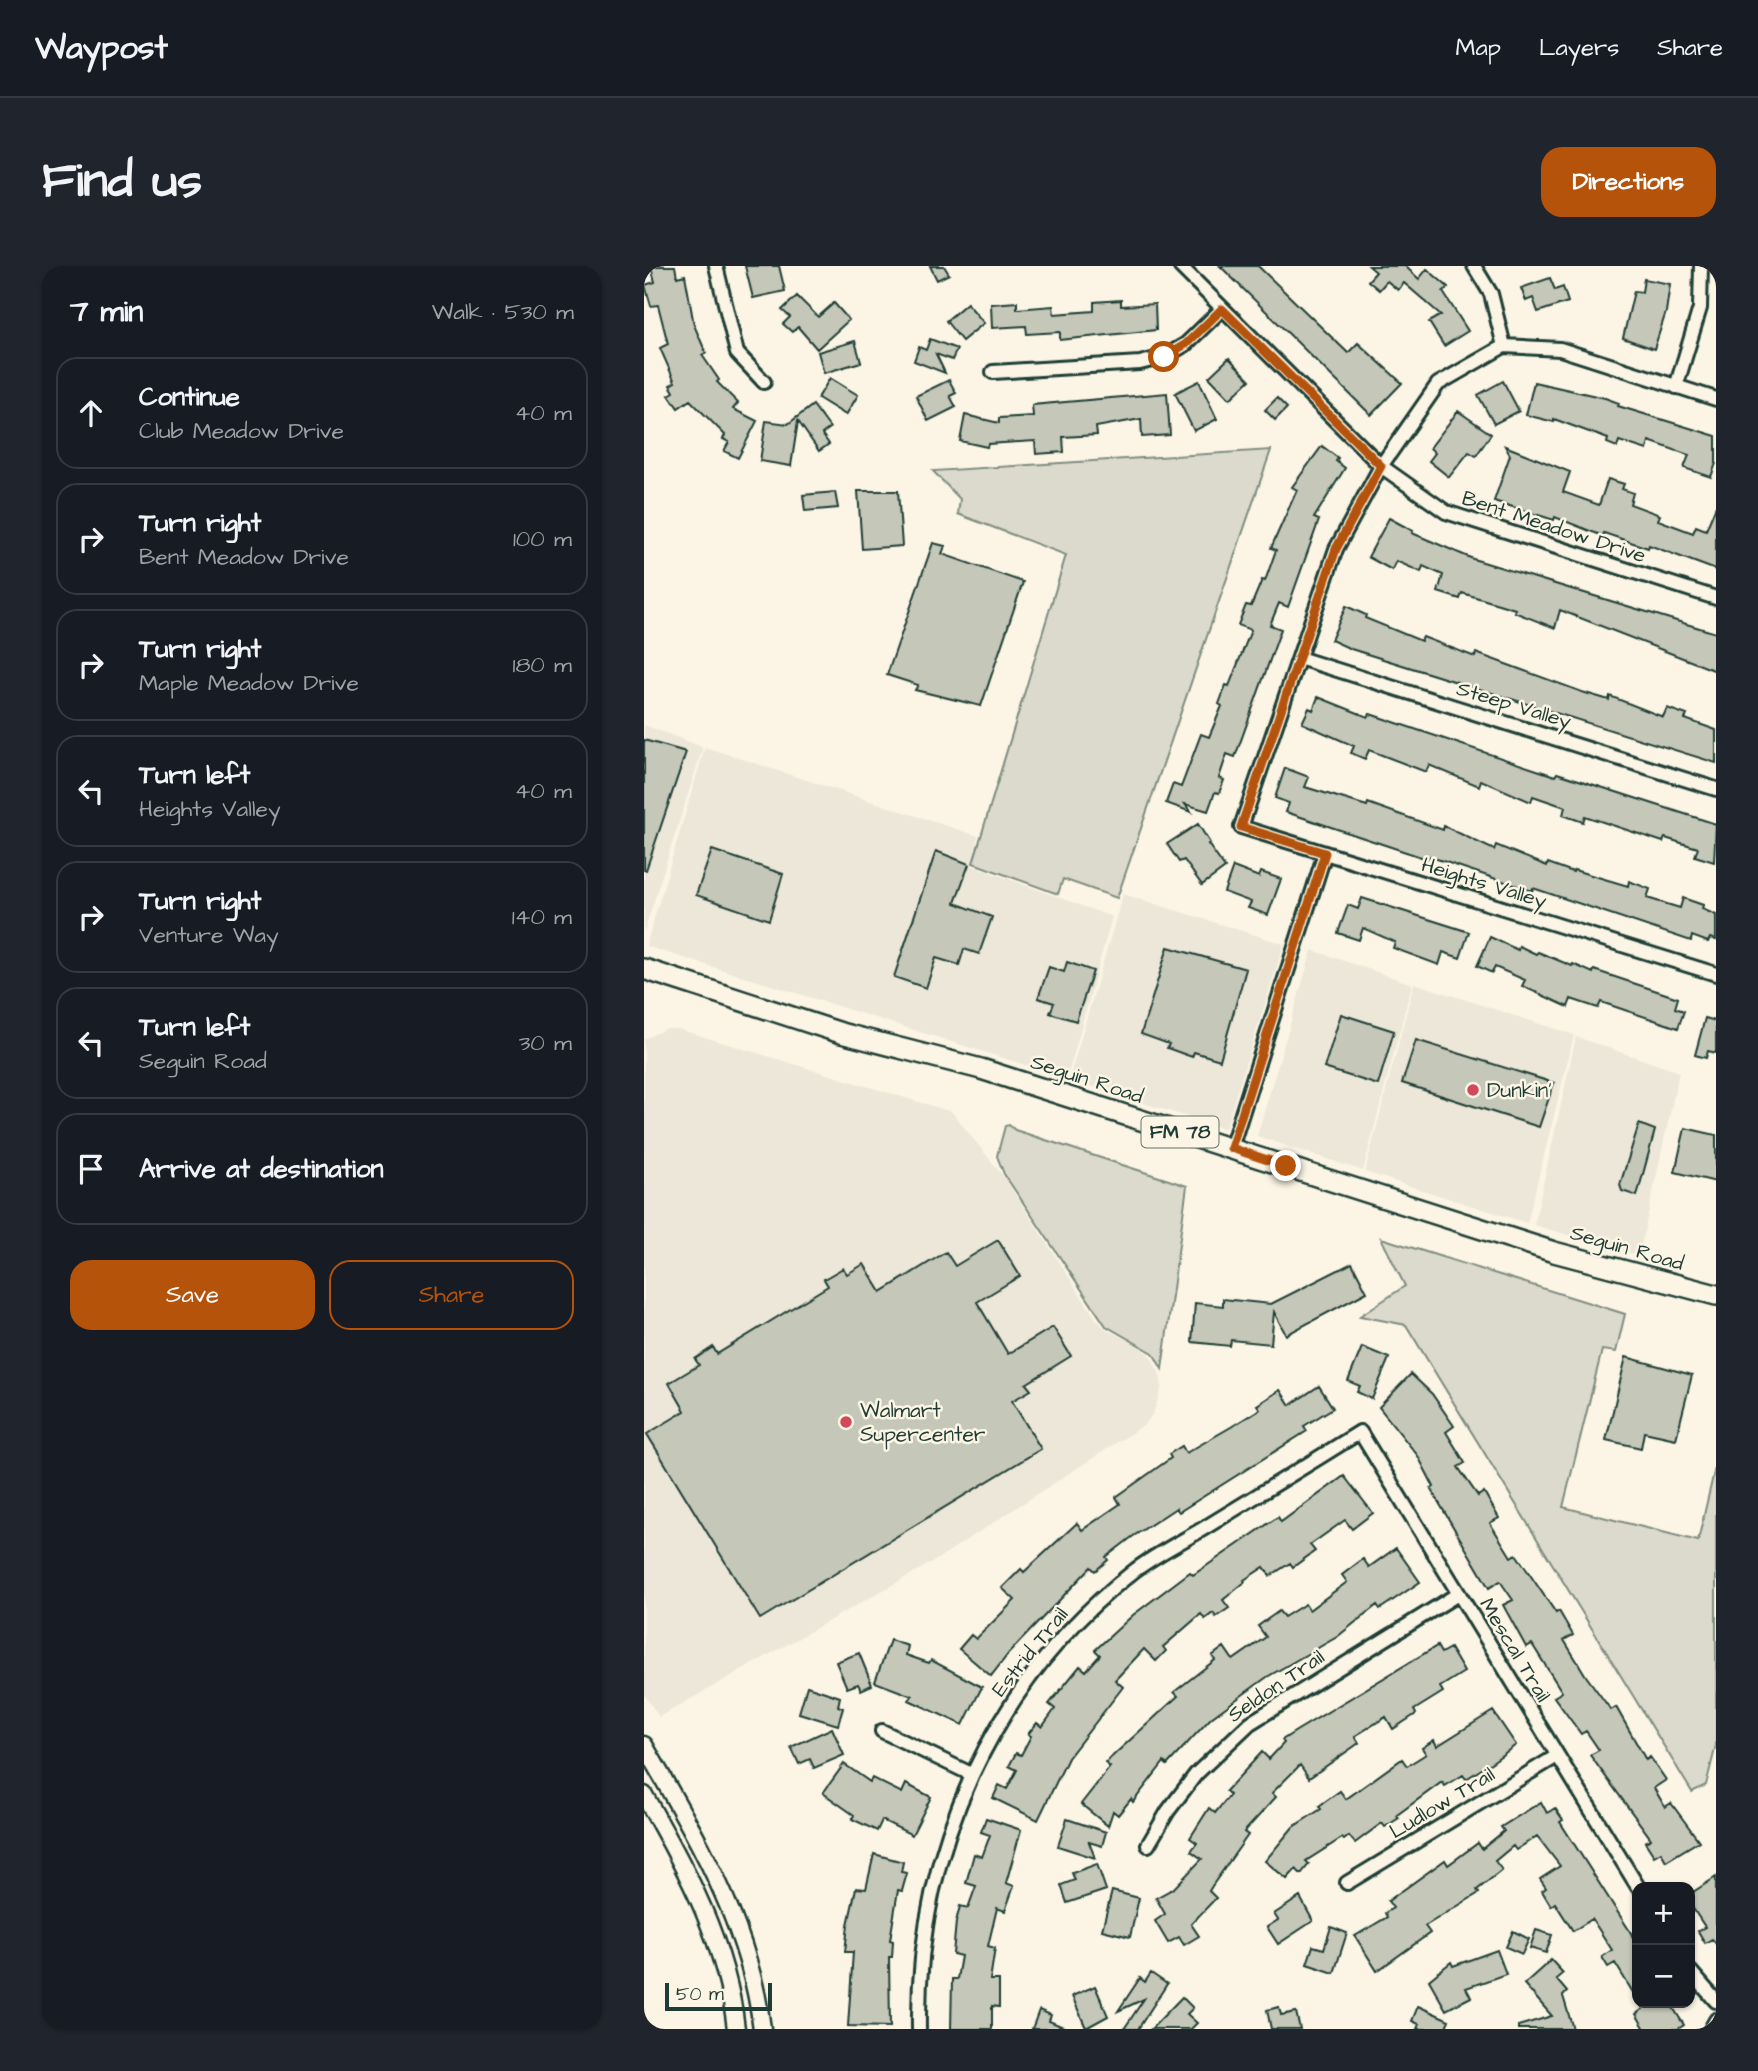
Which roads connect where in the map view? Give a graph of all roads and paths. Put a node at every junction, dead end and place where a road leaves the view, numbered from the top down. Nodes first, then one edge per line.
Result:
1 (716, 266) edge
2 (1180, 266) edge
3 (1474, 266) edge
4 (1701, 266) edge
5 (1222, 309) junction
6 (1504, 346) junction
7 (993, 372) dead end
8 (764, 382) dead end
9 (1676, 387) junction
10 (1716, 399) edge
11 (1381, 466) junction
12 (1716, 598) edge
13 (1300, 659) junction
14 (1716, 789) edge
15 (1325, 853) junction
16 (644, 969) edge
17 (1716, 974) edge
18 (1231, 1148) junction
19 (1716, 1295) edge
20 (1360, 1432) joint
21 (1458, 1594) junction
22 (882, 1731) dead end
23 (644, 1745) edge
24 (1557, 1756) junction
25 (971, 1774) junction
26 (644, 1795) edge
27 (1148, 1845) dead end
28 (1635, 1882) edge
29 (1347, 1883) dead end
30 (1695, 1977) edge
31 (1716, 2001) edge
32 (1716, 2020) edge
33 (736, 2029) edge
34 (762, 2029) edge
35 (919, 2029) edge
36 (1712, 2029) edge

1 - 8 street
2 - 5 street, Bent Meadow Drive
3 - 6 street
4 - 9 street
5 - 7 street
5 - 11 street, Bent Meadow Drive
6 - 9 street
6 - 11 street
9 - 10 street
11 - 12 street, Bent Meadow Drive
11 - 13 street
13 - 14 street, Steep Valley
13 - 15 street, Heights Valley
15 - 17 street, Heights Valley
15 - 18 street
16 - 18 main road, Seguin Road / FM 78
18 - 19 main road, Seguin Road / FM 78
20 - 21 street, Mescal Trail
20 - 25 street, Estrid Trail
21 - 24 street, Mescal Trail
21 - 27 street, Seldon Trail
22 - 25 street
23 - 34 street
24 - 28 street, Mescal Trail
24 - 29 street, Ludlow Trail
25 - 35 street, Estrid Trail
26 - 33 street
30 - 31 street
32 - 36 street

